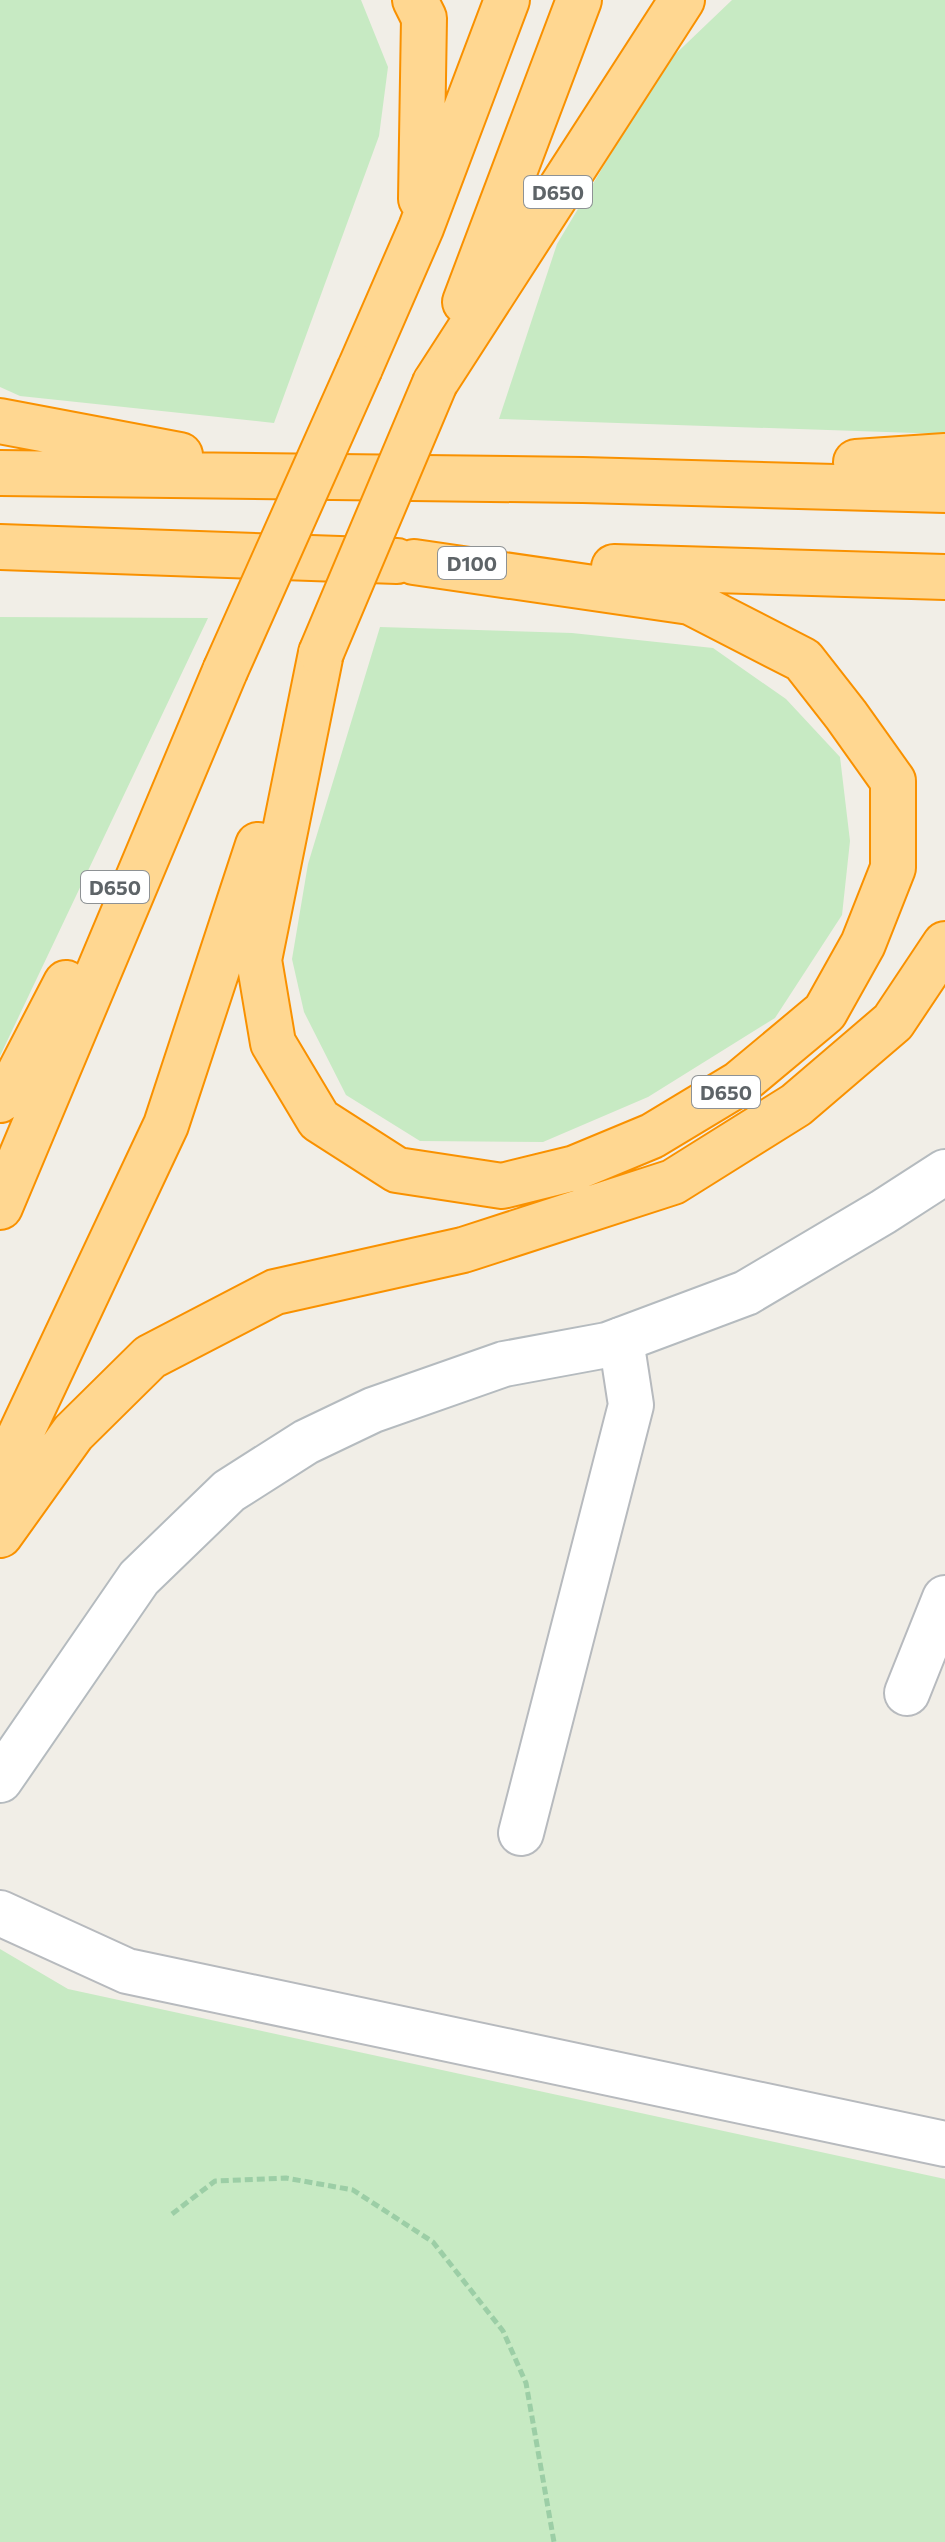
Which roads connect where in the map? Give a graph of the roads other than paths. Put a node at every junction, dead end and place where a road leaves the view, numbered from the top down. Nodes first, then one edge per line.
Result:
1 (415, 0) edge
2 (507, 0) edge
3 (579, 0) edge
4 (682, 0) edge
5 (421, 228) junction
6 (435, 383) junction
7 (0, 421) edge
8 (945, 456) edge
9 (0, 473) edge
10 (297, 477) junction
11 (583, 480) junction
12 (945, 490) edge
13 (0, 547) edge
14 (414, 562) junction
15 (945, 577) edge
16 (321, 653) junction
17 (225, 671) junction
18 (945, 944) edge
19 (0, 1100) edge
20 (945, 1172) edge
21 (0, 1207) edge
22 (621, 1340) junction
23 (0, 1478) edge
24 (0, 1535) edge
25 (945, 1598) edge
26 (907, 1693) dead end
27 (0, 1780) edge
28 (521, 1833) dead end
29 (0, 1913) edge
30 (945, 2144) edge

1 - 5 highway
2 - 5 highway
3 - 6 highway, D650
4 - 6 highway, D650
5 - 17 highway, bridge
6 - 16 highway, D650, bridge
7 - 10 highway
8 - 11 highway
9 - 10 highway
10 - 11 highway
11 - 12 highway
13 - 14 highway, D100
14 - 15 highway, D100
14 - 16 highway, D650
16 - 23 highway, D650
17 - 19 highway, D650
17 - 21 highway, D650
18 - 24 highway, D650
20 - 22 street
22 - 27 street
22 - 28 street
25 - 26 street
29 - 30 street

